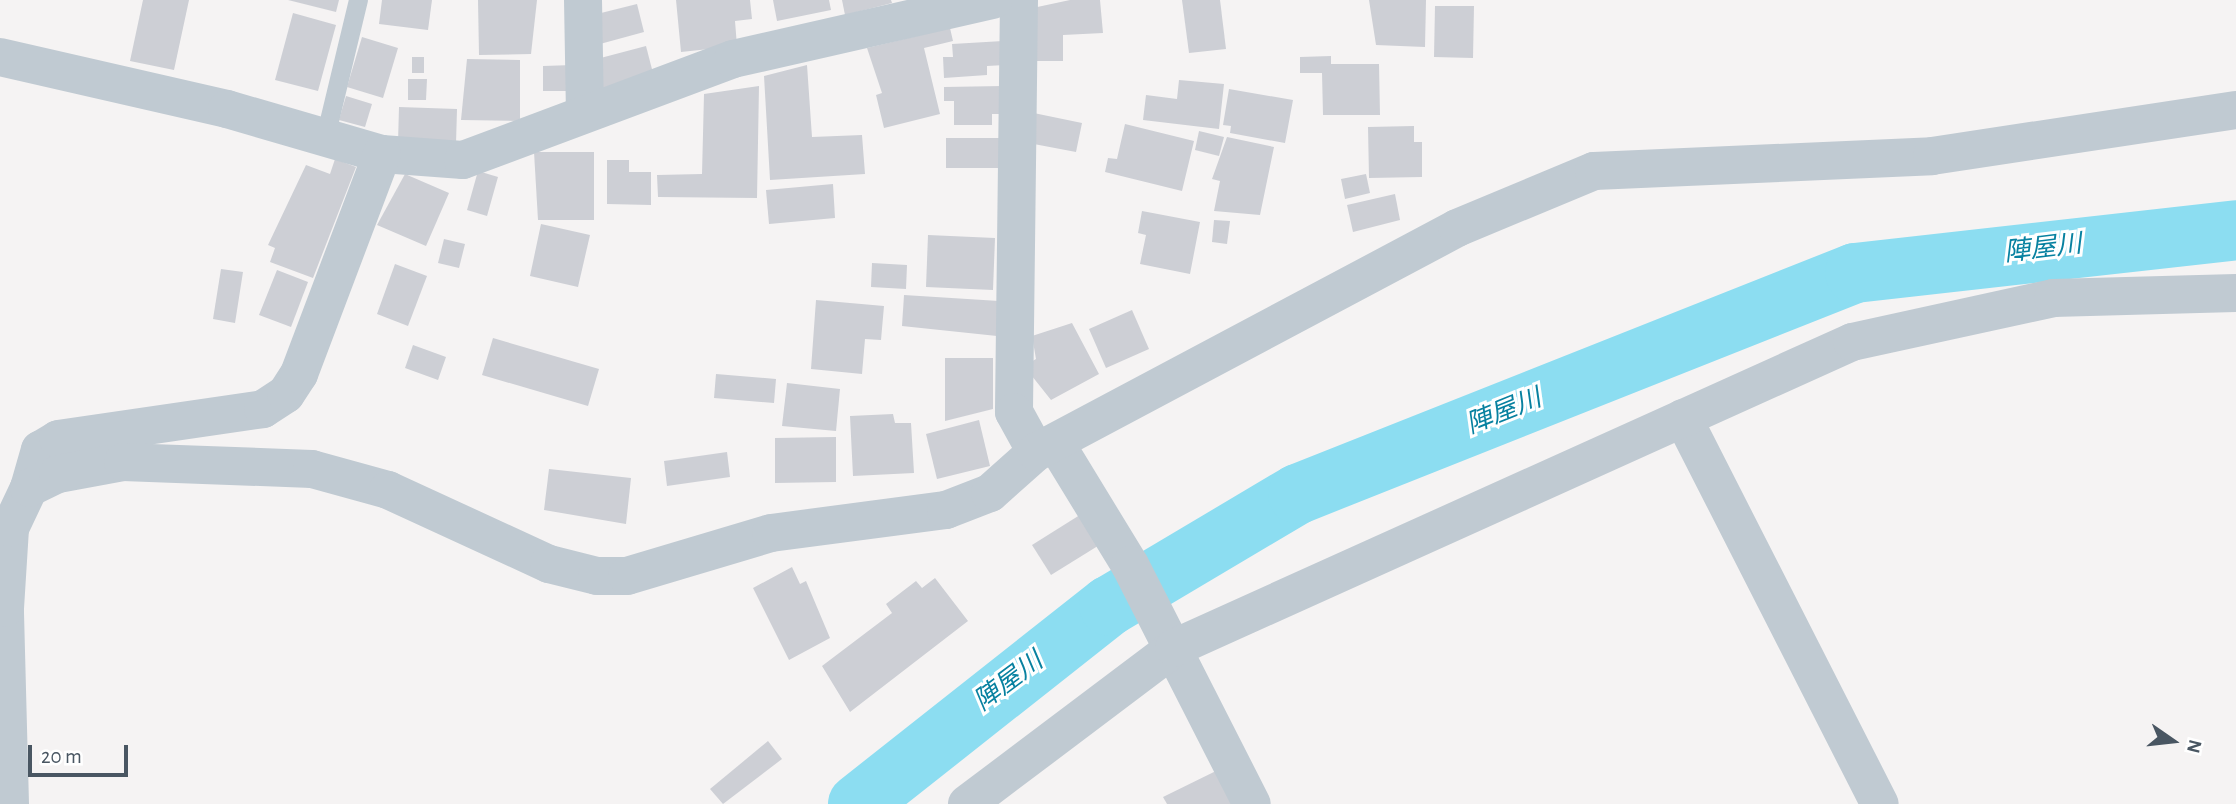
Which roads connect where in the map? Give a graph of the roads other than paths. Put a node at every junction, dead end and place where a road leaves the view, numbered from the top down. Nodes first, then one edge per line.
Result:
1 (358, 0) edge
2 (583, 0) edge
3 (993, 0) edge
4 (1019, 0) edge
5 (0, 57) edge
6 (2236, 110) edge
7 (585, 111) junction
8 (325, 137) junction
9 (383, 154) junction
10 (2236, 293) edge
11 (1683, 418) junction
12 (1046, 448) junction
13 (29, 488) junction
14 (1174, 648) junction
15 (9, 804) edge
16 (967, 804) edge
17 (1252, 804) edge
18 (1880, 804) edge

1 - 8 lane
2 - 7 street
3 - 7 street
4 - 12 street
5 - 8 street
6 - 12 street
7 - 9 street
8 - 9 street
9 - 13 street
10 - 11 street
11 - 14 street
11 - 18 street
12 - 13 street
12 - 14 street
13 - 15 street
14 - 16 street
14 - 17 street

